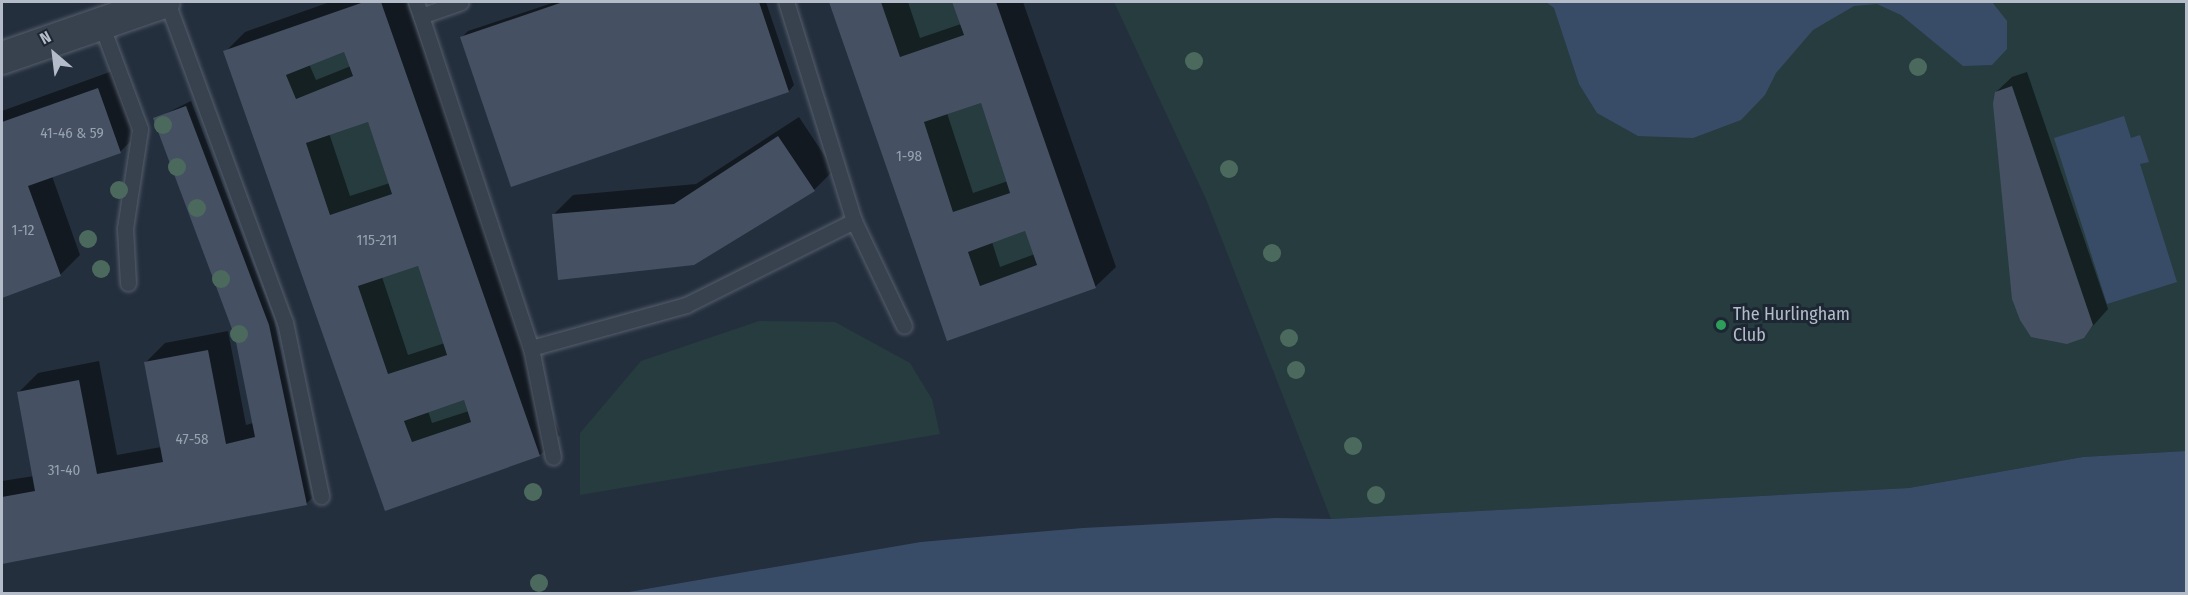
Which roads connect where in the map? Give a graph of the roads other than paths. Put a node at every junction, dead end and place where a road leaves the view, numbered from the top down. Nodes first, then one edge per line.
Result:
1 (165, 2) edge
2 (460, 2) edge
3 (786, 2) edge
4 (418, 9) edge
5 (101, 24) junction
6 (2, 58) edge
7 (854, 220) junction
8 (128, 283) dead end
9 (904, 326) dead end
10 (531, 348) junction
11 (553, 457) dead end
12 (321, 496) dead end

1 - 5 street
1 - 12 lane
2 - 4 lane
3 - 7 lane
4 - 10 lane
5 - 6 street
5 - 8 lane
7 - 9 lane
7 - 10 lane
10 - 11 lane

